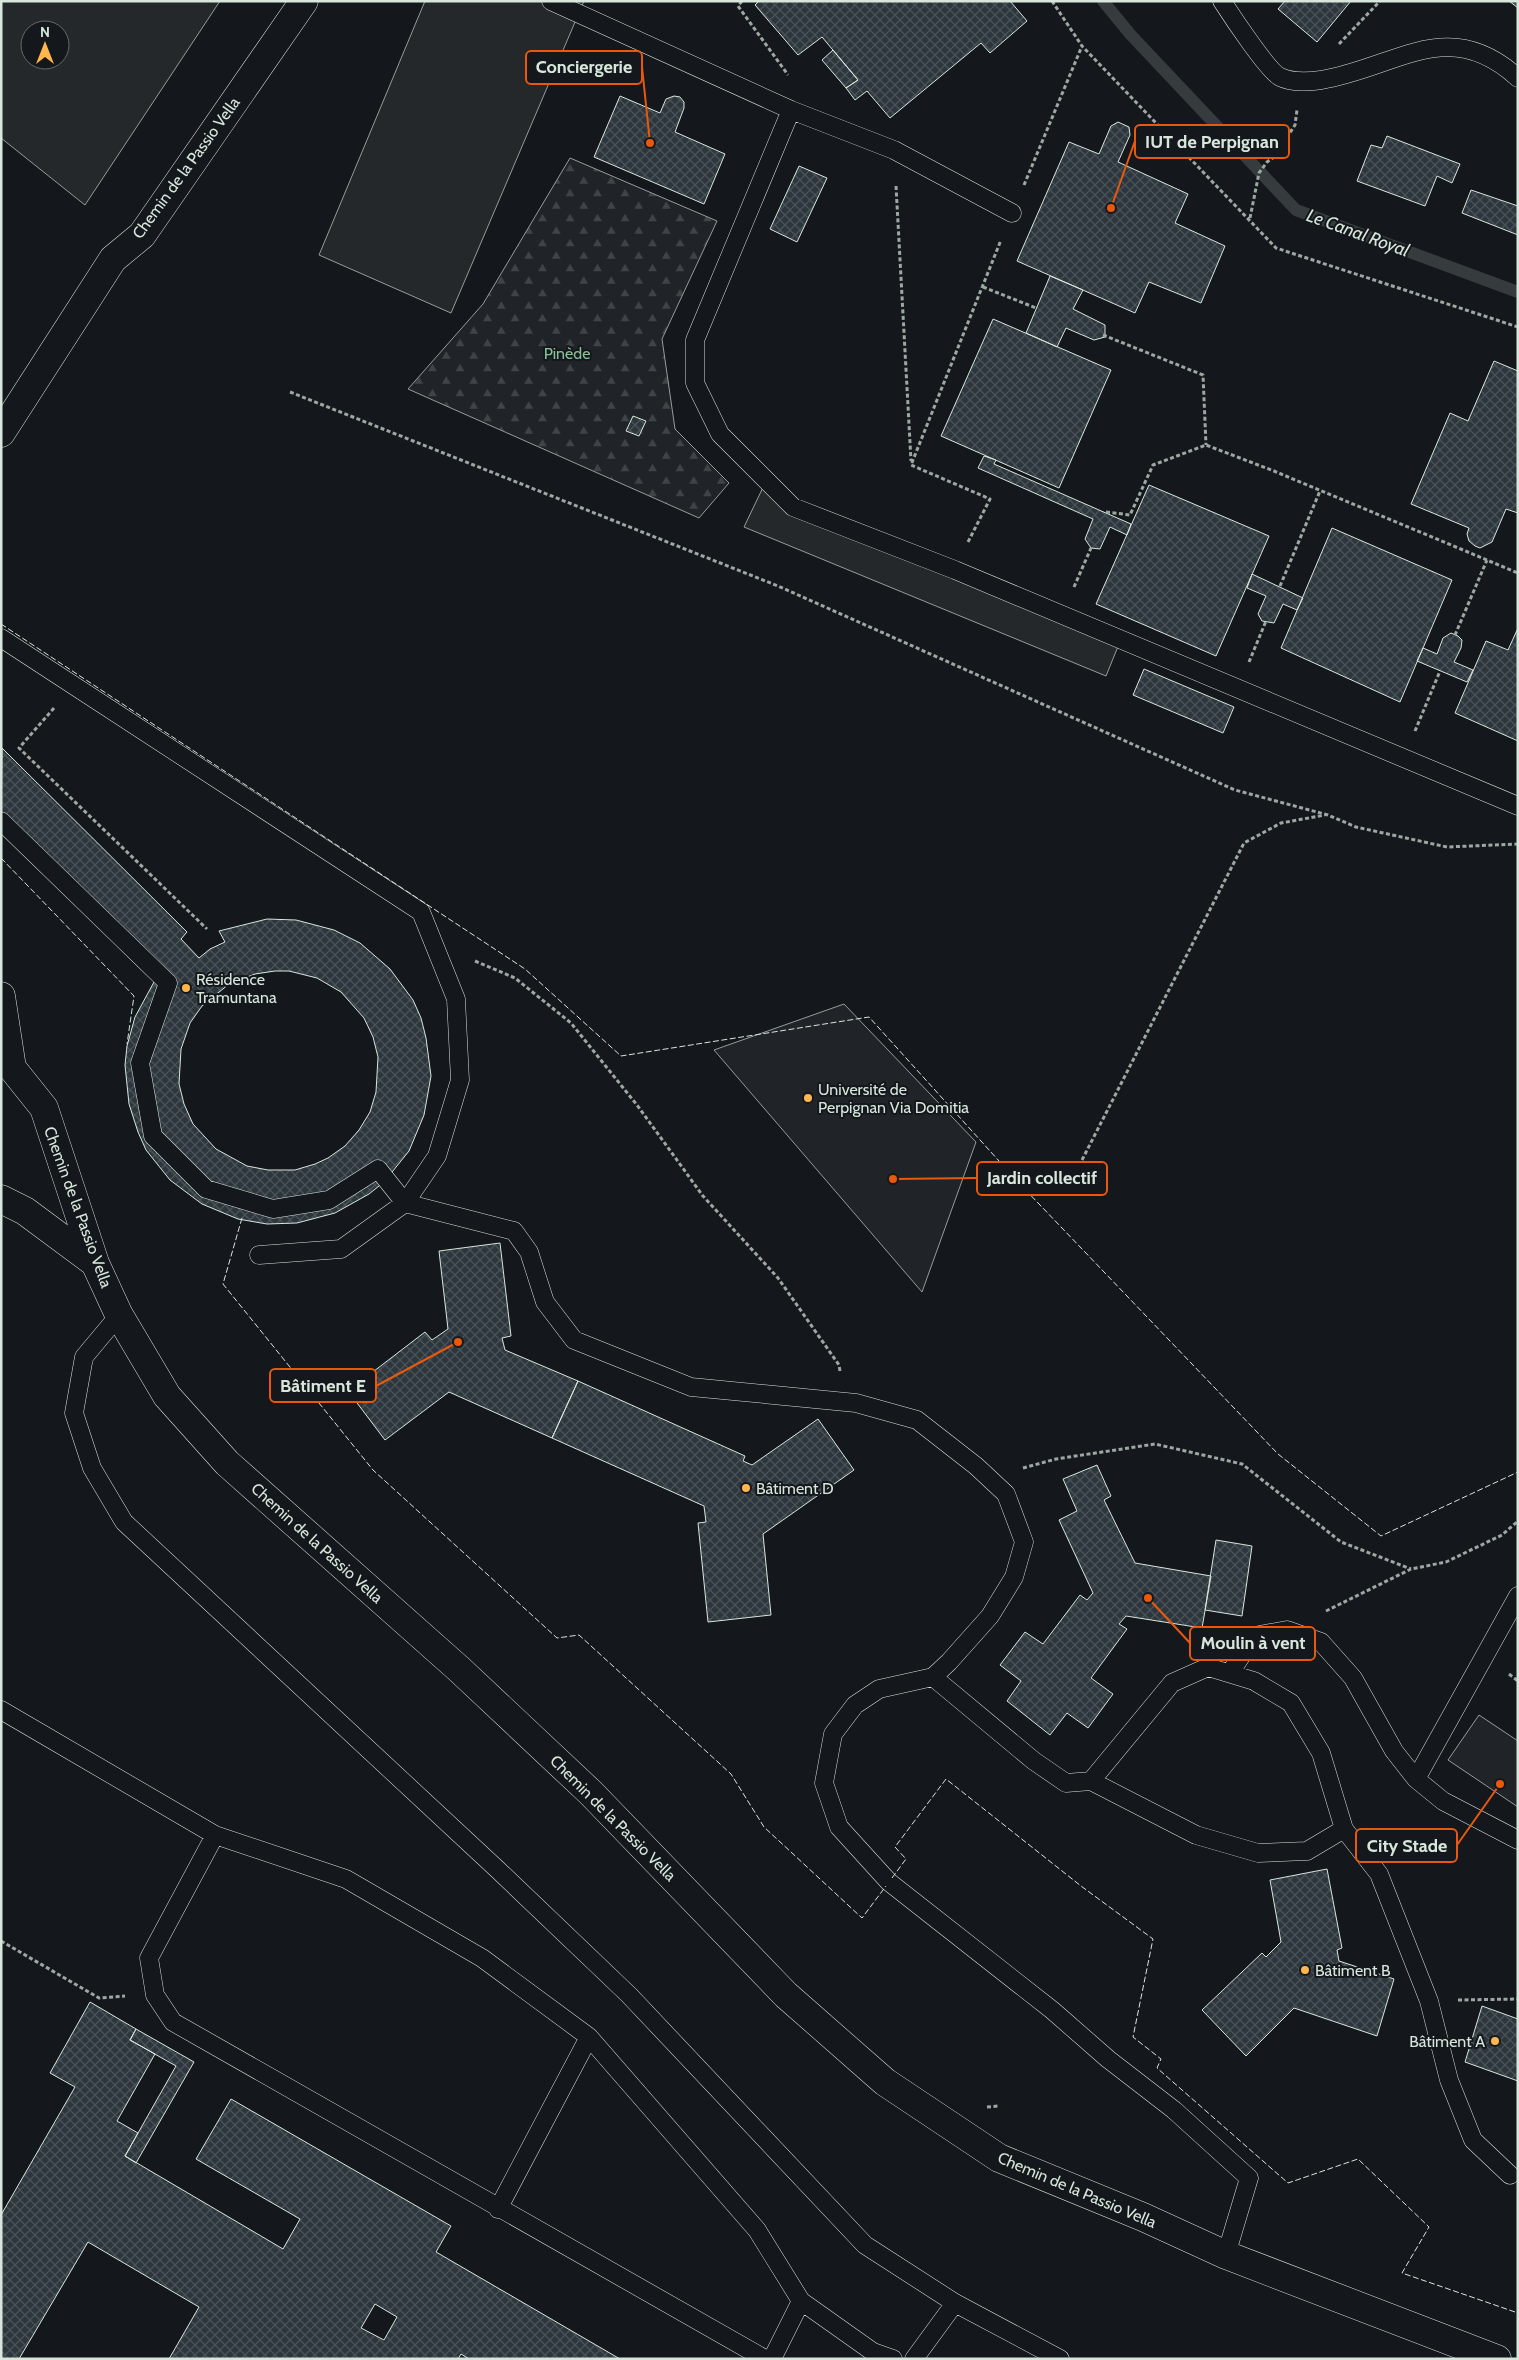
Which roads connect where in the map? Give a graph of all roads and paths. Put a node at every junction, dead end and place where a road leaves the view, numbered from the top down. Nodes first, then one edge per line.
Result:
1 (304, 1) edge
2 (551, 1) edge
3 (742, 1) edge
4 (1052, 1) edge
5 (1222, 1) edge
6 (1082, 46) junction
7 (1518, 78) edge
8 (1302, 82) junction
9 (791, 110) junction
10 (822, 122) junction
11 (894, 150) junction
12 (1012, 213) junction
13 (1250, 218) junction
14 (983, 287) junction
15 (1036, 308) dead end
16 (1518, 327) edge
17 (1102, 335) dead end
18 (290, 392) dead end
19 (1, 432) edge
20 (1206, 445) junction
21 (911, 465) junction
22 (1320, 490) junction
23 (1106, 512) dead end
24 (1091, 548) dead end
25 (1487, 560) junction
26 (955, 570) junction
27 (1518, 573) edge
28 (1280, 586) dead end
29 (1062, 615) junction
30 (1266, 621) dead end
31 (1455, 635) dead end
32 (1, 638) edge
33 (1440, 671) dead end
34 (74, 686) junction
35 (1238, 689) junction
36 (1404, 760) junction
37 (1518, 806) edge
38 (1328, 815) junction
39 (1, 821) edge
40 (1518, 844) edge
41 (207, 929) dead end
42 (435, 945) junction
43 (1, 996) edge
44 (6, 1067) edge
45 (1082, 1160) dead end
46 (1, 1199) edge
47 (405, 1203) junction
48 (259, 1255) dead end
49 (95, 1263) junction
50 (119, 1315) junction
51 (846, 1402) junction
52 (989, 1478) junction
53 (1518, 1521) edge
54 (1411, 1569) junction
55 (1518, 1596) edge
56 (1287, 1630) junction
57 (1230, 1674) junction
58 (933, 1678) junction
59 (1, 1710) edge
60 (1416, 1779) junction
61 (1091, 1781) junction
62 (1344, 1829) junction
63 (214, 1834) junction
64 (1518, 1840) edge
65 (1, 1941) edge
66 (155, 1995) junction
67 (1518, 1999) edge
68 (1429, 2001) junction
69 (589, 2037) junction
70 (1510, 2175) dead end
71 (498, 2209) junction
72 (1226, 2255) junction
73 (801, 2300) junction
74 (955, 2302) junction
75 (765, 2359) edge
76 (772, 2359) edge
77 (893, 2359) edge
78 (914, 2359) edge
79 (1060, 2359) edge
80 (1497, 2359) edge

1 - 19 street, Chemin de la Passio Vella
2 - 9 lane
3 - 10 path
4 - 6 path
5 - 8 lane
6 - 12 path
6 - 13 path
7 - 8 lane
8 - 13 path
9 - 10 lane
9 - 26 lane
10 - 11 lane
11 - 12 lane
11 - 21 path
12 - 14 path
13 - 16 path
14 - 15 path
14 - 21 path
17 - 20 path
18 - 38 path
20 - 22 path
20 - 23 path
21 - 26 path
22 - 25 path
22 - 28 path
24 - 29 path
25 - 27 path
25 - 31 path
26 - 29 lane
29 - 35 lane
30 - 35 path
32 - 34 lane
33 - 36 path
34 - 41 path
34 - 42 lane
35 - 36 lane
36 - 37 lane
38 - 40 path
38 - 45 path
39 - 47 lane
42 - 47 lane
42 - 51 path
43 - 44 street, Chemin de la Passio Vella
44 - 49 street, Chemin de la Passio Vella
46 - 49 street
47 - 48 lane
47 - 51 lane
49 - 50 street, Chemin de la Passio Vella
50 - 72 street, Chemin de la Passio Vella
50 - 74 lane
51 - 52 lane
52 - 54 path
52 - 58 lane
53 - 54 path
54 - 56 path
55 - 60 lane
56 - 57 lane
56 - 60 lane
57 - 61 lane
57 - 62 lane
58 - 61 lane
58 - 72 lane
59 - 63 lane
60 - 64 lane
61 - 62 lane
62 - 68 lane
63 - 66 lane
63 - 69 lane
65 - 66 path
66 - 71 lane
67 - 68 path
68 - 70 lane
69 - 71 lane
69 - 73 lane
71 - 75 lane
72 - 80 street, Chemin de la Passio Vella
73 - 76 lane
73 - 77 lane
74 - 78 lane
74 - 79 lane

